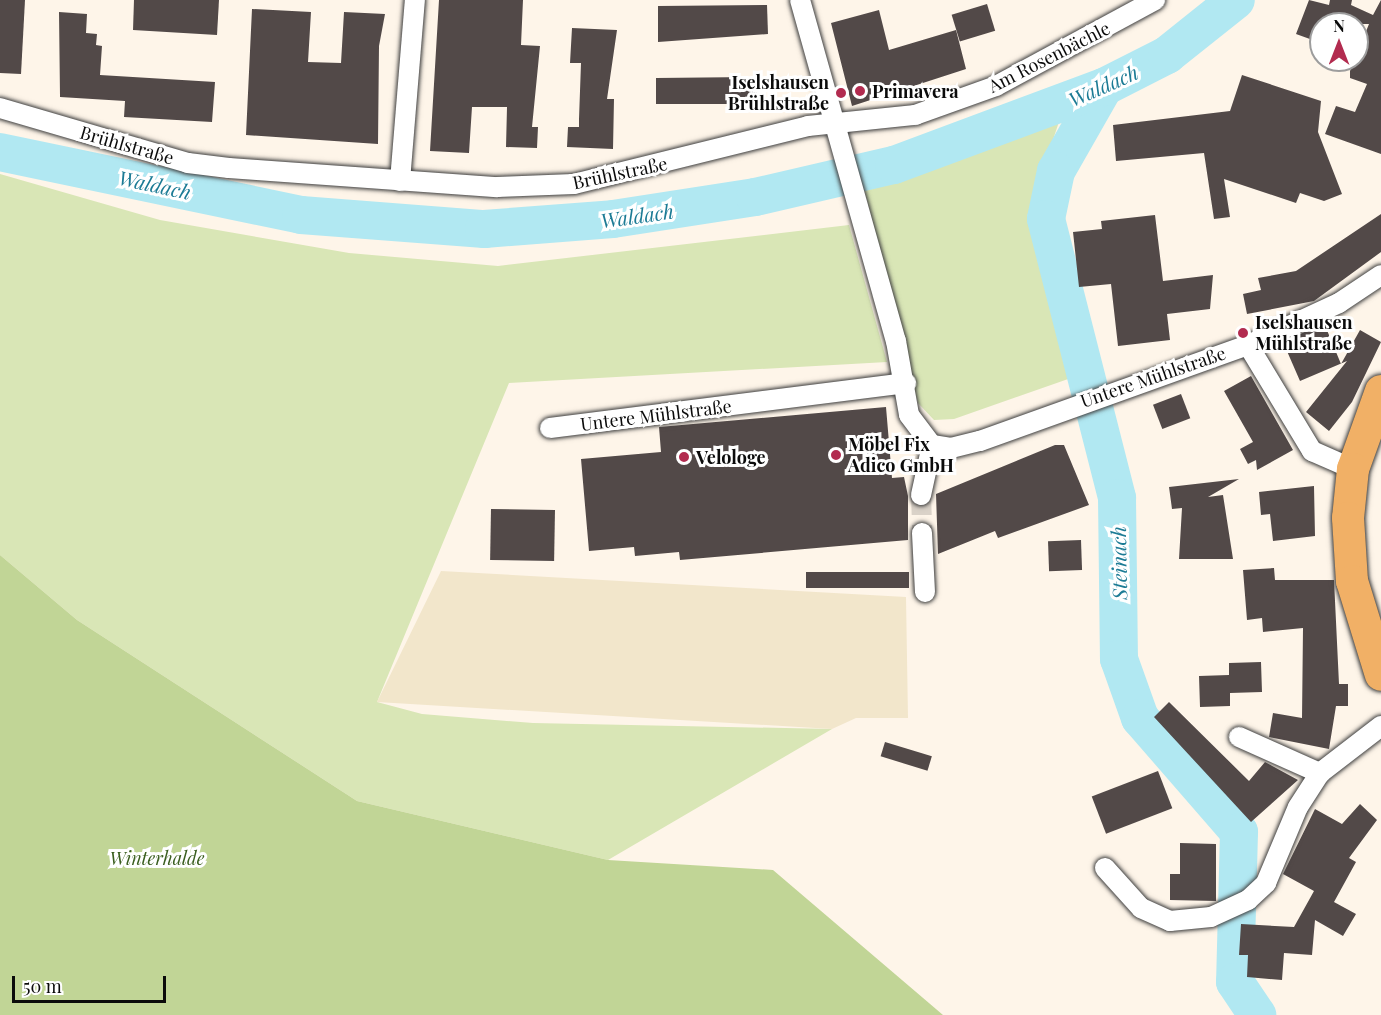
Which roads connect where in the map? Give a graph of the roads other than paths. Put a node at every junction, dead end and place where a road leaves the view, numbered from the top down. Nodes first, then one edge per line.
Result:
1 (415, 0) edge
2 (800, 0) edge
3 (1155, 0) edge
4 (0, 108) edge
5 (835, 124) junction
6 (400, 181) junction
7 (1381, 275) edge
8 (1248, 345) junction
9 (906, 383) junction
10 (1381, 391) edge
11 (550, 428) dead end
12 (932, 445) junction
13 (1353, 469) junction
14 (921, 495) tunnel mouth
15 (922, 533) tunnel mouth
16 (925, 592) dead end
17 (1381, 675) edge
18 (1381, 726) edge
19 (1239, 737) dead end
20 (1320, 773) junction
21 (1105, 868) dead end

1 - 6 street
2 - 5 street
3 - 5 street, Am Rosenbächle
4 - 6 street, Brühlstraße
5 - 6 street, Brühlstraße
5 - 9 street
7 - 8 street
8 - 12 street, Untere Mühlstraße
8 - 13 street, Untere Mühlstraße
9 - 11 street, Untere Mühlstraße
9 - 12 street
10 - 13 main road
12 - 14 street
13 - 17 main road
15 - 16 street
18 - 20 street
19 - 20 street
20 - 21 street

